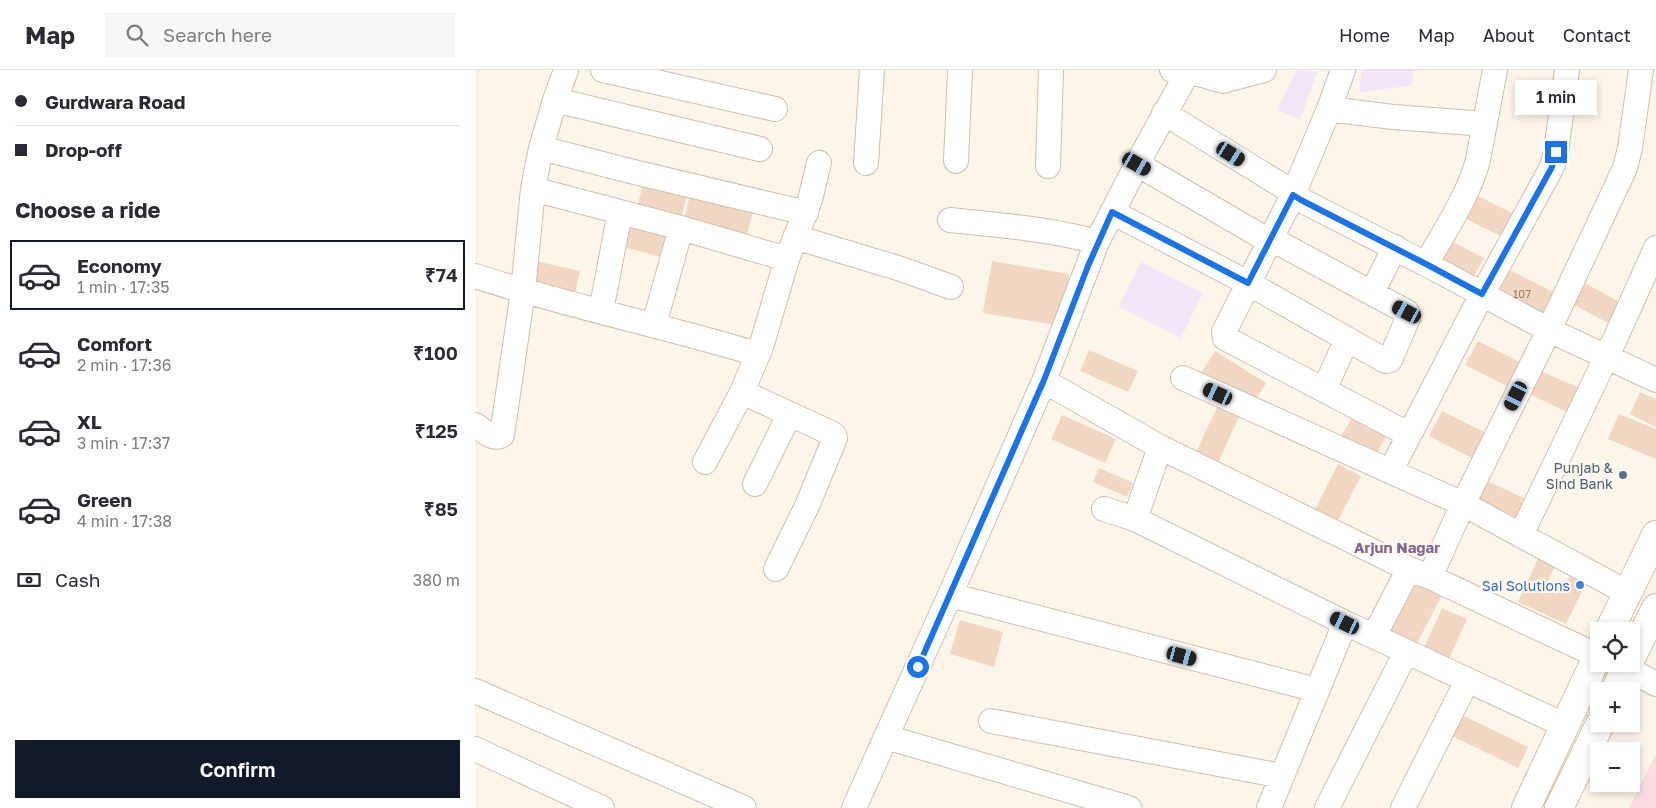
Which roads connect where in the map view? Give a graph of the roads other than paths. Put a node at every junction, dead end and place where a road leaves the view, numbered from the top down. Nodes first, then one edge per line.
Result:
1 (566, 70) edge
2 (603, 70) edge
3 (872, 70) edge
4 (960, 70) edge
5 (1051, 70) edge
6 (1171, 70) edge
7 (1189, 70) edge
8 (1264, 70) edge
9 (1343, 70) edge
10 (1495, 70) edge
11 (1567, 70) edge
12 (1646, 78) edge
13 (555, 100) junction
14 (775, 109) dead end
15 (1329, 109) junction
16 (1164, 113) junction
17 (1485, 124) junction
18 (541, 148) junction
19 (760, 149) dead end
20 (956, 161) dead end
21 (819, 163) dead end
22 (866, 163) dead end
23 (1137, 164) junction
24 (1048, 166) dead end
25 (533, 188) junction
26 (1293, 195) junction
27 (621, 212) junction
28 (1112, 212) junction
29 (806, 213) junction
30 (950, 220) dead end
31 (681, 228) junction
32 (795, 237) junction
33 (1270, 240) junction
34 (1097, 242) junction
35 (1395, 247) junction
36 (1656, 248) edge
37 (787, 259) junction
38 (1426, 264) junction
39 (475, 276) edge
40 (1248, 283) junction
41 (951, 287) dead end
42 (523, 291) junction
43 (1372, 293) junction
44 (1482, 294) junction
45 (601, 311) junction
46 (654, 325) junction
47 (1549, 330) junction
48 (1347, 339) junction
49 (757, 354) junction
50 (1607, 357) junction
51 (1183, 378) dead end
52 (1044, 380) junction
53 (1656, 380) edge
54 (1324, 390) junction
55 (742, 392) junction
56 (789, 415) junction
57 (475, 425) edge
58 (1408, 434) junction
59 (1160, 447) junction
60 (705, 462) dead end
61 (1391, 470) junction
62 (755, 484) dead end
63 (1463, 504) junction
64 (1104, 508) dead end
65 (1135, 520) junction
66 (1521, 535) junction
67 (1656, 535) edge
68 (776, 569) dead end
69 (1409, 569) junction
70 (1431, 577) junction
71 (1628, 593) junction
72 (950, 596) junction
73 (1656, 608) edge
74 (1614, 622) edge
75 (1345, 623) junction
76 (1374, 636) junction
77 (1640, 640) edge
78 (1590, 650) edge
79 (1406, 652) junction
80 (1590, 671) edge
81 (1629, 672) edge
82 (1467, 681) junction
83 (1656, 684) edge
84 (1317, 690) junction
85 (475, 691) edge
86 (991, 721) dead end
87 (1564, 725) junction
88 (1596, 732) edge
89 (886, 737) junction
90 (475, 750) edge
91 (1282, 776) junction
92 (602, 808) edge
93 (744, 808) edge
94 (854, 808) edge
95 (1129, 808) edge
96 (1269, 808) edge
97 (1327, 808) edge
98 (1403, 808) edge
99 (1526, 808) edge
100 (1559, 808) edge

1 - 13 street
2 - 14 street
3 - 22 street
4 - 20 street
5 - 24 street
6 - 7 street
7 - 8 street
7 - 16 street
9 - 15 street
10 - 17 street
11 - 44 street
12 - 47 street
13 - 18 street
13 - 19 street
15 - 17 street
15 - 26 street
16 - 23 street
16 - 26 street
17 - 38 street
18 - 25 street
18 - 29 street
21 - 29 street
23 - 28 street
23 - 33 street
25 - 27 street
25 - 42 street
26 - 33 street
26 - 35 street
27 - 31 street
27 - 45 street
28 - 34 street
28 - 40 street
29 - 32 street
30 - 34 street
31 - 37 street
31 - 46 street
32 - 37 street
32 - 41 street
33 - 40 street
33 - 43 street
34 - 52 street
35 - 38 street
35 - 43 street
36 - 50 street
37 - 49 street
38 - 44 street
39 - 42 street
40 - 48 street
40 - 54 street
42 - 45 street
42 - 57 street
43 - 48 street
44 - 47 street
44 - 58 street
45 - 46 street
46 - 49 street
47 - 50 street
47 - 63 street
48 - 54 street
49 - 55 street
50 - 53 street
50 - 66 street
51 - 61 street
52 - 59 street
52 - 72 street
54 - 58 street
55 - 56 street
55 - 60 street
56 - 62 street
56 - 68 street
58 - 61 street
59 - 65 street
59 - 69 street
61 - 63 street
63 - 66 street
63 - 70 street
64 - 65 street
65 - 75 street
66 - 71 street
67 - 71 main road
69 - 70 street
69 - 76 street
70 - 78 street
71 - 74 main road
72 - 84 street
72 - 89 street
73 - 77 main road
75 - 76 street
75 - 84 street
76 - 79 street
79 - 82 street
79 - 97 street
80 - 87 main road
81 - 83 street
82 - 87 street
82 - 98 street
84 - 91 street
85 - 93 street
86 - 91 street
87 - 99 main road
88 - 100 main road
89 - 94 street
89 - 95 street
90 - 92 street
91 - 96 street

